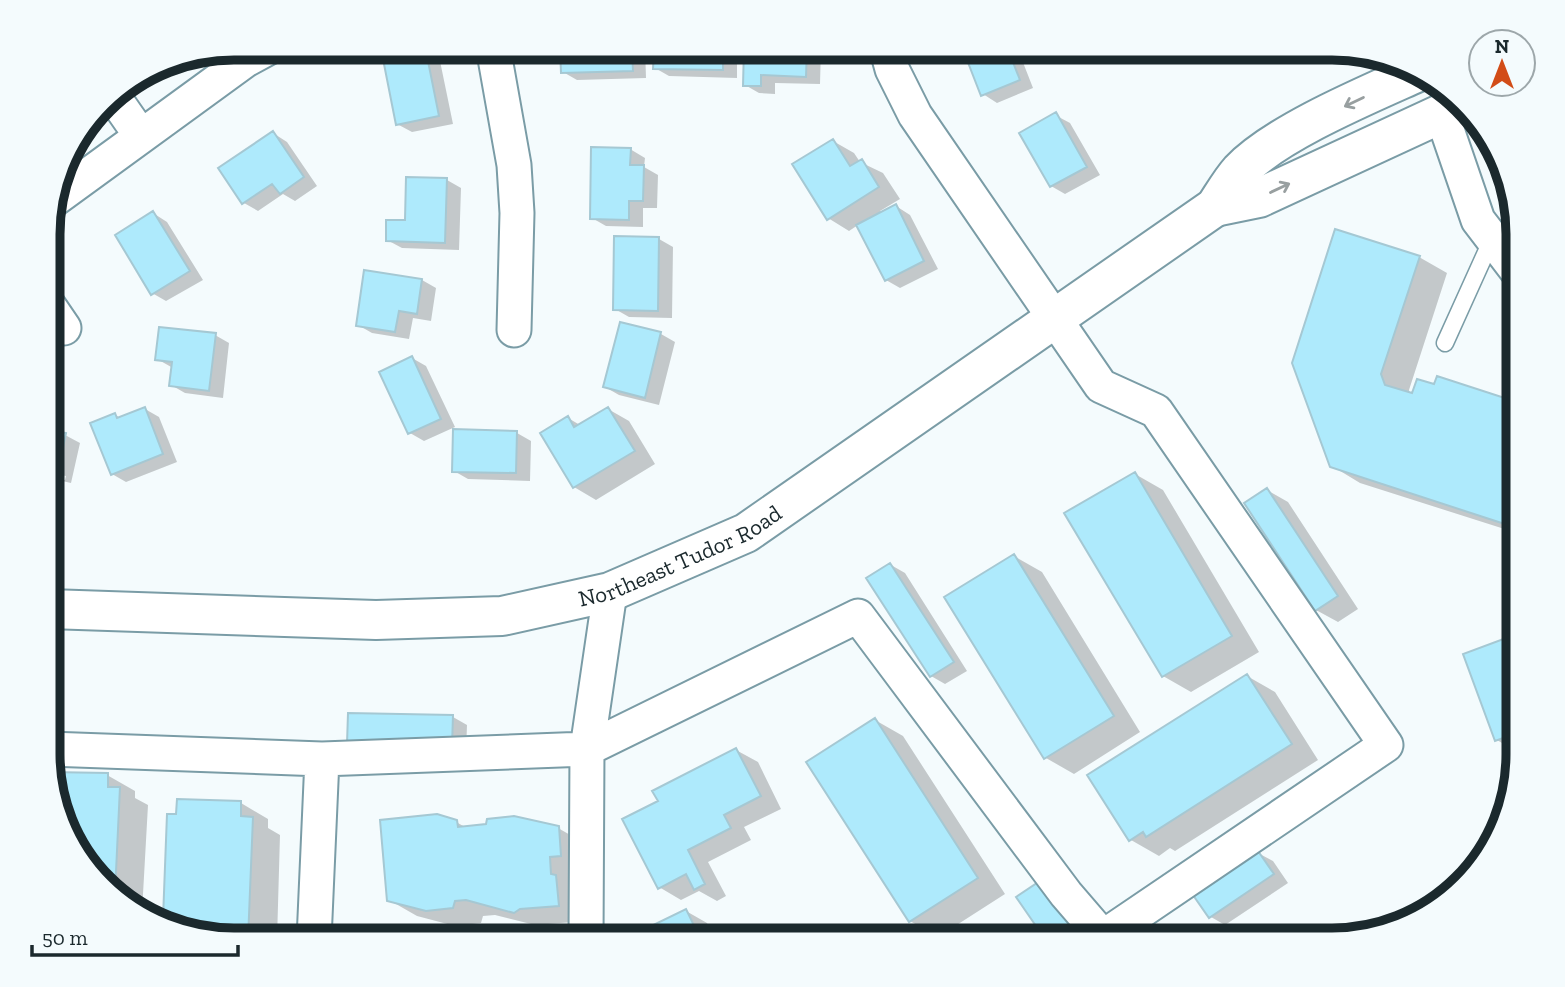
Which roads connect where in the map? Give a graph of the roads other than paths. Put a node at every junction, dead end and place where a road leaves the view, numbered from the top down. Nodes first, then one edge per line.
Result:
1 (889, 59) edge
2 (246, 60) edge
3 (495, 60) edge
4 (1408, 77) edge
5 (118, 104) edge
6 (1450, 109) edge
7 (141, 136) junction
8 (65, 192) edge
9 (1215, 207) junction
10 (1492, 239) junction
11 (1505, 255) edge
12 (1055, 319) junction
13 (514, 330) dead end
14 (1445, 344) dead end
15 (610, 592) junction
16 (59, 609) edge
17 (59, 748) edge
18 (587, 749) junction
19 (323, 759) junction
20 (1095, 927) edge
21 (1120, 927) edge
22 (315, 928) edge
23 (586, 928) edge

1 - 12 street
2 - 7 street
3 - 13 street
4 -> 9 street, Northeast Tudor Road
5 - 7 street
9 -> 6 street, Northeast Tudor Road
6 - 10 street
7 - 8 street
9 - 12 street, Northeast Tudor Road
10 - 11 street
10 - 14 lane
12 - 15 street, Northeast Tudor Road
12 - 21 street
15 - 16 street, Northeast Tudor Road
15 - 18 street
17 - 19 street
18 - 19 street
18 - 20 street
18 - 23 street
19 - 22 street

